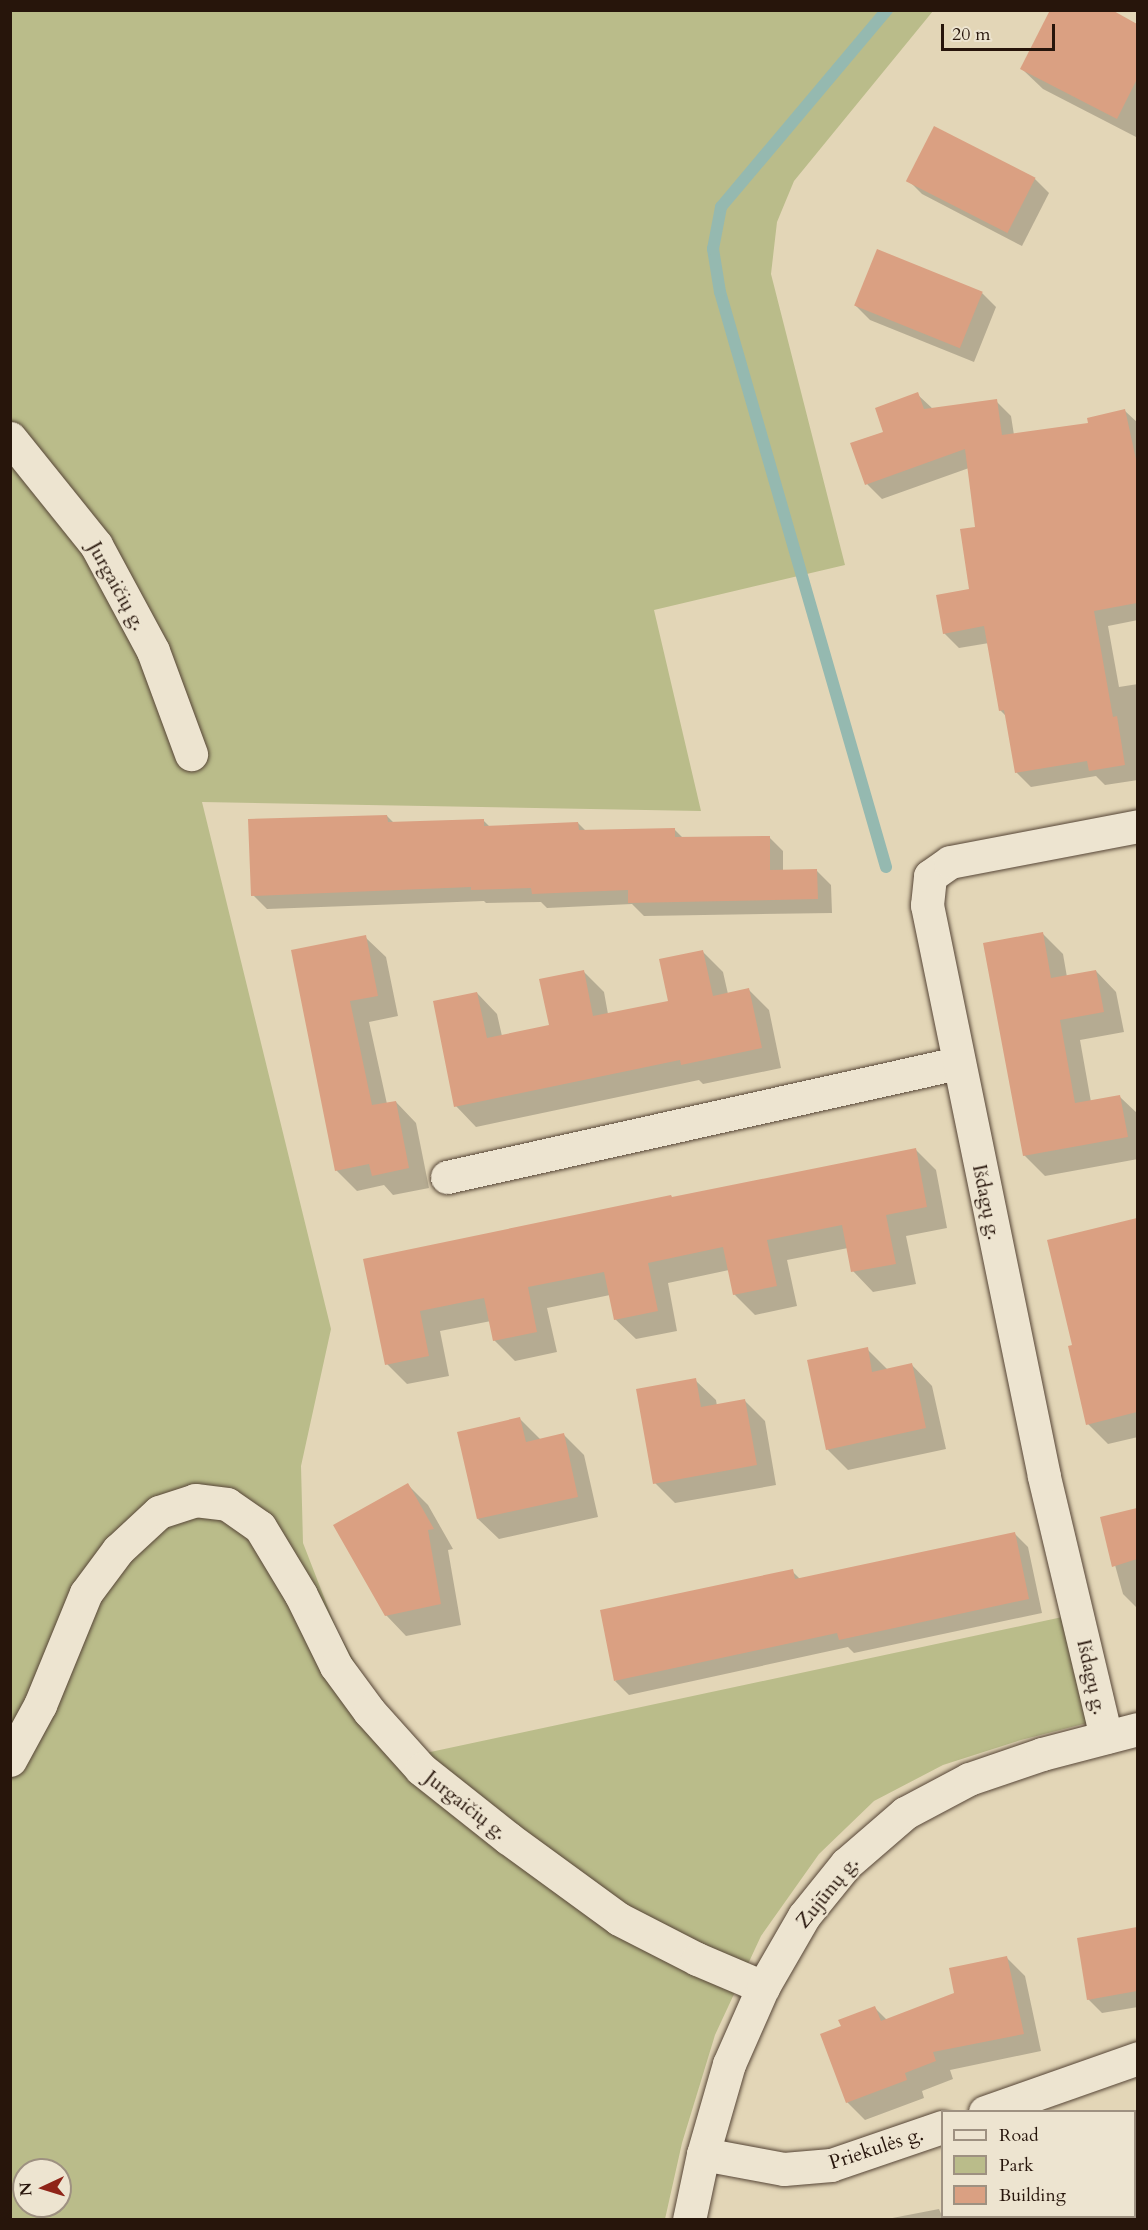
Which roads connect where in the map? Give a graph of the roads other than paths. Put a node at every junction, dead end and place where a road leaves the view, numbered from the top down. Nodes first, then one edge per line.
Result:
1 (10, 438) edge
2 (191, 754) dead end
3 (1137, 826) edge
4 (958, 1063) junction
5 (447, 1177) dead end
6 (1137, 1729) edge
7 (1106, 1737) junction
8 (10, 1760) edge
9 (763, 1987) junction
10 (1137, 2058) edge
11 (992, 2110) edge
12 (941, 2127) edge
13 (703, 2154) junction
14 (688, 2220) edge

1 - 2 street, Jurgaičių g.
3 - 4 street, Išdagų g.
4 - 5 street
4 - 7 street, Išdagų g.
6 - 7 street, Zujūnų g.
7 - 9 street, Zujūnų g.
8 - 9 street, Jurgaičių g.
9 - 13 street, Zujūnų g.
10 - 11 street
12 - 13 street, Priekulės g.
13 - 14 street, Zujūnų g.

